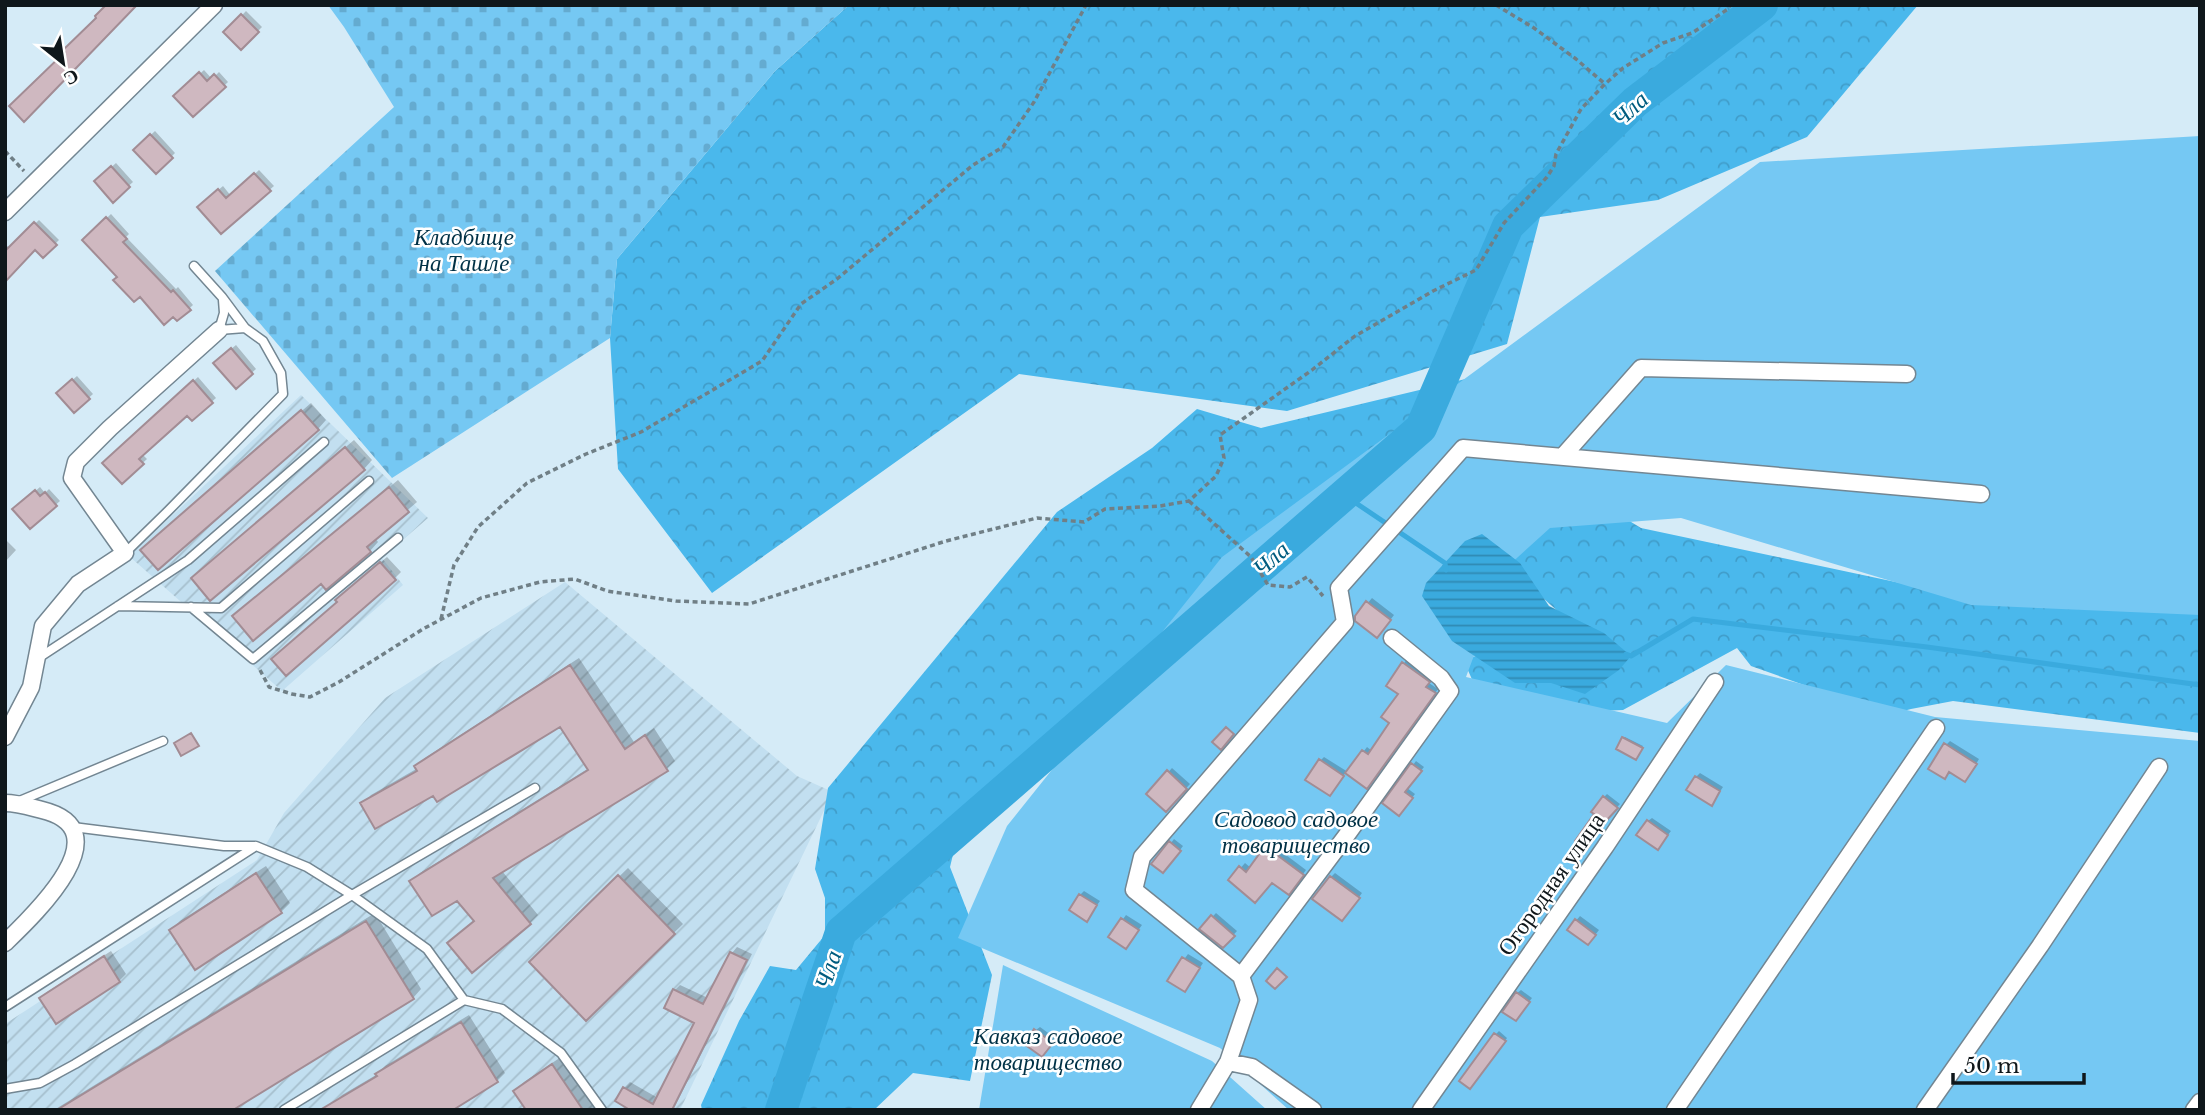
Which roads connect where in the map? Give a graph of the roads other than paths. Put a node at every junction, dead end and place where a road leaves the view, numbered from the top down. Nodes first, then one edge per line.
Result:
1 (214, 5) edge
2 (5, 212) edge
3 (194, 266) dead end
4 (222, 297) junction
5 (245, 328) junction
6 (219, 330) junction
7 (1907, 374) dead end
8 (324, 442) dead end
9 (1563, 456) junction
10 (369, 481) dead end
11 (1981, 494) dead end
12 (398, 538) dead end
13 (125, 553) junction
14 (118, 606) junction
15 (191, 607) junction
16 (1392, 638) dead end
17 (37, 659) junction
18 (1715, 682) dead end
19 (1936, 727) dead end
20 (5, 737) edge
21 (163, 741) dead end
22 (2159, 767) dead end
23 (535, 788) dead end
24 (10, 803) edge
25 (73, 827) junction
26 (256, 846) junction
27 (352, 895) junction
28 (5, 943) edge
29 (1241, 976) junction
30 (464, 1000) junction
31 (5, 1007) edge
32 (1228, 1062) junction
33 (5, 1089) edge
34 (2200, 1102) edge
35 (284, 1110) edge
36 (602, 1110) edge
37 (1199, 1110) edge
38 (1313, 1110) edge
39 (1421, 1110) edge
40 (1675, 1110) edge
41 (1926, 1110) edge
42 (2194, 1110) edge

1 - 2 street
3 - 4 lane
4 - 5 lane
4 - 6 lane
5 - 6 lane
5 - 13 lane
6 - 13 street
7 - 9 street
8 - 14 lane
9 - 11 street
9 - 29 street
10 - 15 lane
12 - 15 lane
13 - 17 street
14 - 15 lane
14 - 17 lane
16 - 29 street
17 - 20 street
18 - 39 street, Огородная улица
19 - 40 street
21 - 24 lane
22 - 41 street
23 - 27 lane
24 - 25 street
25 - 26 lane
25 - 28 street
26 - 27 lane
26 - 31 lane
27 - 30 lane
27 - 33 lane
29 - 32 street
30 - 35 lane
30 - 36 lane
32 - 37 street
32 - 38 street
34 - 42 street

